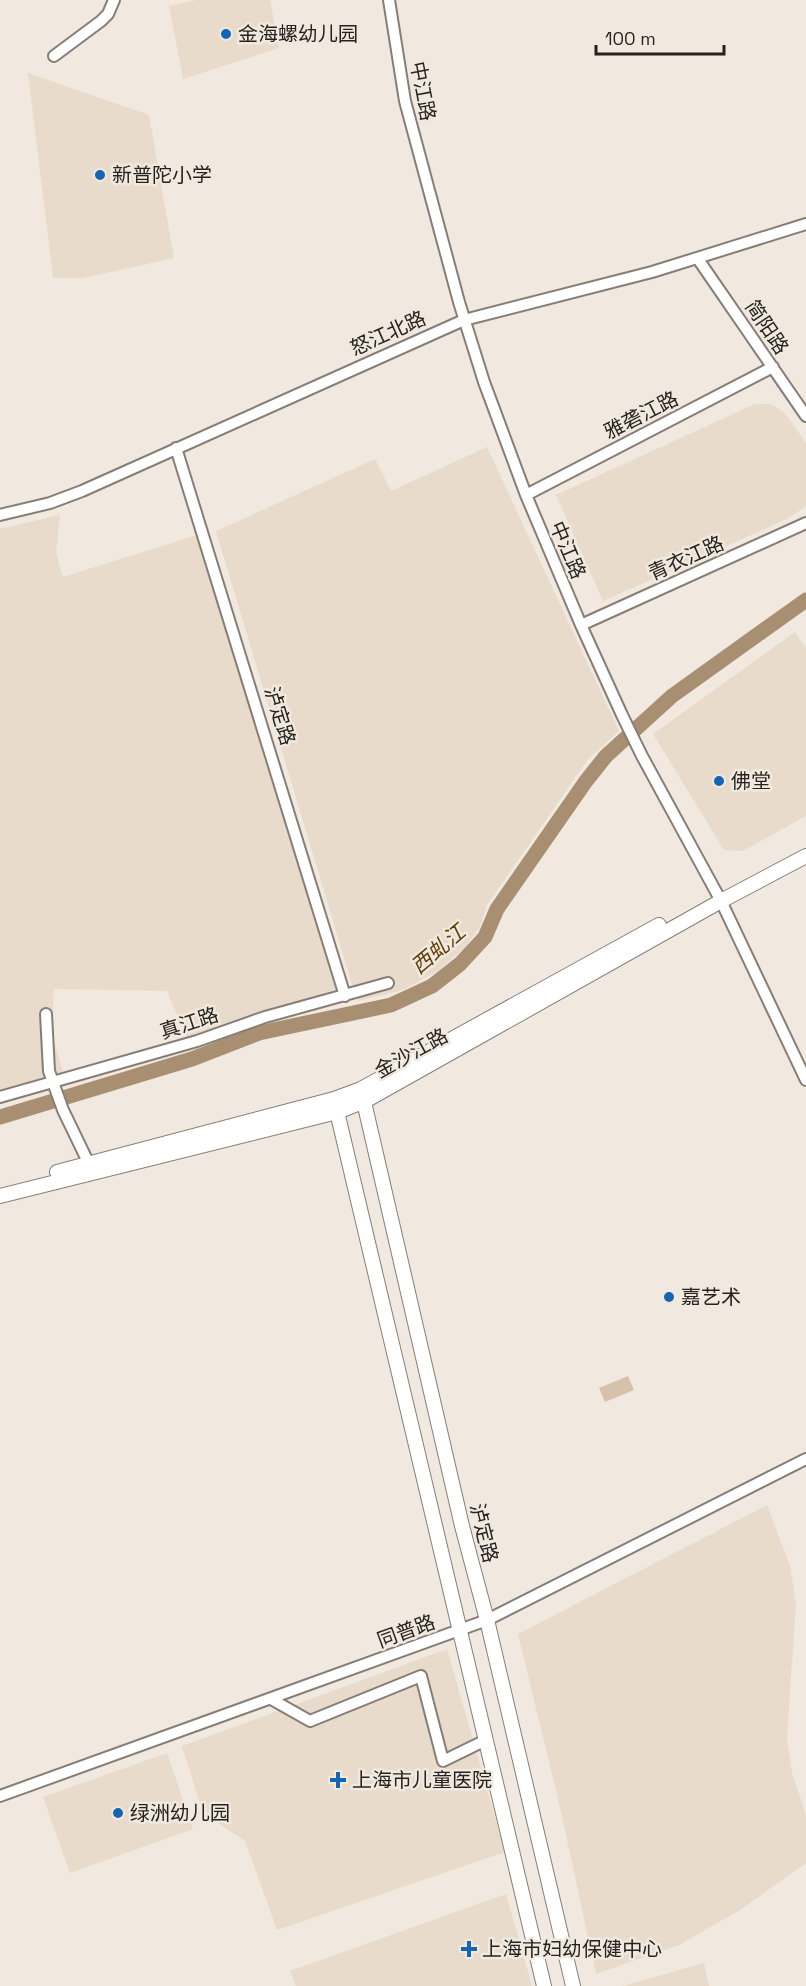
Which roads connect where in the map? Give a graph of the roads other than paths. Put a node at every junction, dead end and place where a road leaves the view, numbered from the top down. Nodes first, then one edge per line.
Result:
1 (114, 0) edge
2 (389, 0) edge
3 (54, 56) dead end
4 (806, 224) edge
5 (698, 259) junction
6 (464, 320) junction
7 (773, 368) junction
8 (806, 416) edge
9 (176, 448) junction
10 (526, 495) junction
11 (0, 515) edge
12 (806, 523) edge
13 (581, 625) junction
14 (806, 846) edge
15 (806, 855) edge
16 (719, 897) junction
17 (388, 983) dead end
18 (345, 996) junction
19 (46, 1014) dead end
20 (806, 1080) edge
21 (53, 1083) junction
22 (363, 1095) junction
23 (0, 1097) edge
24 (336, 1105) junction
25 (89, 1164) junction
26 (0, 1187) edge
27 (0, 1196) edge
28 (806, 1458) edge
29 (486, 1620) junction
30 (460, 1631) junction
31 (271, 1699) junction
32 (486, 1740) junction
33 (0, 1796) edge
34 (544, 1986) edge
35 (573, 1986) edge

1 - 3 street
2 - 6 street, 中江路
4 - 5 street, 怒江北路
5 - 6 street, 怒江北路
5 - 7 street, 简阳路
6 - 9 street, 怒江北路
6 - 10 street, 中江路
7 - 8 street, 简阳路
7 - 10 street, 雅砻江路
9 - 11 street, 怒江北路
9 - 18 street, 泸定路
10 - 13 street, 中江路
12 - 13 street, 青衣江路
13 - 16 street, 中江路
14 - 16 main road, 金沙江路
15 - 16 main road, 金沙江路
16 - 20 street, 中江路
16 - 22 main road, 金沙江路
17 - 18 street, 真江路
18 - 21 street, 真江路
19 - 21 street
21 - 23 street, 真江路
21 - 25 street
22 - 24 main road, 金沙江路
22 - 29 main road, 泸定路
24 - 25 main road, 金沙江路
24 - 27 main road, 金沙江路
24 - 30 main road
25 - 26 main road, 金沙江路
28 - 29 street, 同普路
29 - 30 street, 同普路
29 - 35 main road, 泸定路
30 - 31 street, 同普路
30 - 32 main road
31 - 32 street
31 - 33 street, 同普路
32 - 34 main road

